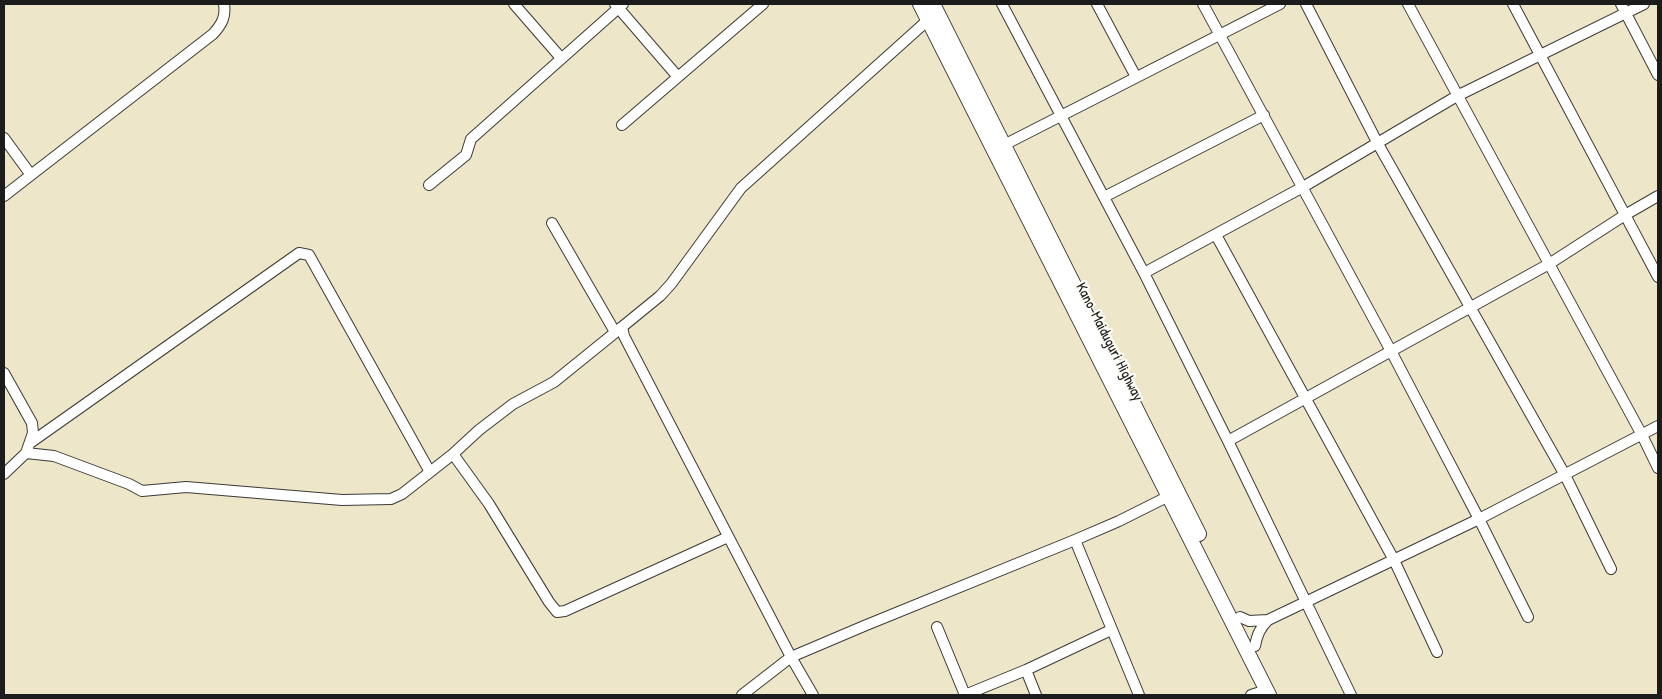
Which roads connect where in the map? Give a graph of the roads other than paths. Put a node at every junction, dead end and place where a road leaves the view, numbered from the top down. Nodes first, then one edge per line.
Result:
1 (224, 4) edge
2 (514, 4) edge
3 (764, 4) edge
4 (920, 4) edge
5 (933, 4) edge
6 (1002, 4) edge
7 (1097, 4) edge
8 (1203, 4) edge
9 (1280, 4) edge
10 (1306, 4) edge
11 (1408, 4) edge
12 (1513, 4) edge
13 (1644, 4) edge
14 (619, 5) edge
15 (1623, 8) edge
16 (928, 20) junction
17 (1221, 34) junction
18 (1540, 55) junction
19 (561, 58) junction
20 (1658, 75) edge
21 (678, 77) junction
22 (1136, 77) junction
23 (1457, 96) junction
24 (1264, 115) junction
25 (1060, 116) junction
26 (622, 125) dead end
27 (4, 138) edge
28 (1378, 144) junction
29 (999, 147) junction
30 (31, 175) junction
31 (428, 185) dead end
32 (1303, 187) junction
33 (4, 196) edge
34 (1658, 196) edge
35 (1104, 197) junction
36 (1625, 215) junction
37 (552, 224) dead end
38 (1216, 235) junction
39 (1549, 264) junction
40 (1144, 273) junction
41 (1658, 277) edge
42 (1471, 308) junction
43 (619, 329) junction
44 (1391, 351) junction
45 (4, 373) edge
46 (1306, 398) junction
47 (1658, 426) edge
48 (1642, 435) junction
49 (1228, 441) junction
50 (28, 448) junction
51 (453, 454) junction
52 (1658, 468) edge
53 (430, 472) junction
54 (4, 474) edge
55 (1564, 476) junction
56 (1173, 494) junction
57 (1480, 519) junction
58 (728, 536) junction
59 (1075, 540) junction
60 (1394, 560) junction
61 (1611, 569) dead end
62 (1307, 602) junction
63 (1240, 617) junction
64 (1528, 617) dead end
65 (1268, 620) junction
66 (938, 627) dead end
67 (1112, 630) junction
68 (1255, 646) junction
69 (1437, 652) dead end
70 (791, 658) junction
71 (1026, 670) junction
72 (1272, 693) edge
73 (742, 695) edge
74 (813, 695) edge
75 (965, 695) edge
76 (1036, 695) edge
77 (1139, 695) edge
78 (1251, 695) edge
79 (1351, 695) edge

1 - 30 street
2 - 19 street
3 - 21 street
4 - 16 highway, Kano-Maiduguri Highway
5 - 29 highway, Kano-Maiduguri Highway
6 - 25 street
7 - 22 street
8 - 17 street
9 - 17 street
10 - 28 street
11 - 23 street
12 - 18 street
13 - 15 street
14 - 19 street
14 - 21 street
15 - 18 street
15 - 20 street
16 - 29 highway, Kano-Maiduguri Highway
16 - 43 street
17 - 22 street
17 - 24 street
18 - 23 street
18 - 36 street
19 - 31 street
21 - 26 street
22 - 25 street
23 - 28 street
23 - 39 street
24 - 32 street
24 - 35 street
25 - 29 street
25 - 35 street
27 - 30 street
28 - 32 street
28 - 42 street
29 - 56 highway, Kano-Maiduguri Highway
30 - 33 street
32 - 38 street
32 - 44 street
34 - 36 street
35 - 40 street
36 - 39 street
36 - 41 street
37 - 43 street
38 - 40 street
38 - 46 street
39 - 42 street
39 - 48 street
40 - 49 street
42 - 44 street
42 - 55 street
43 - 51 street
43 - 58 street
44 - 46 street
44 - 57 street
45 - 50 street
46 - 49 street
46 - 60 street
47 - 48 street
48 - 52 street
48 - 55 street
49 - 62 street
50 - 53 street
50 - 53 street
50 - 54 street
51 - 53 street
51 - 58 street
55 - 57 street
55 - 61 street
56 - 59 street
56 - 63 highway, Kano-Maiduguri Highway
56 - 72 highway, Kano-Maiduguri Highway
57 - 60 street
57 - 64 street
58 - 70 street
59 - 67 street
59 - 70 street
60 - 62 street
60 - 69 street
62 - 65 street
62 - 79 street
63 - 65 street
63 - 68 highway, Kano-Maiduguri Highway
65 - 68 street
66 - 75 street
67 - 71 street
67 - 77 street
68 - 72 highway, Kano-Maiduguri Highway
70 - 73 street
70 - 74 street
71 - 75 street
71 - 76 street
72 - 78 street

